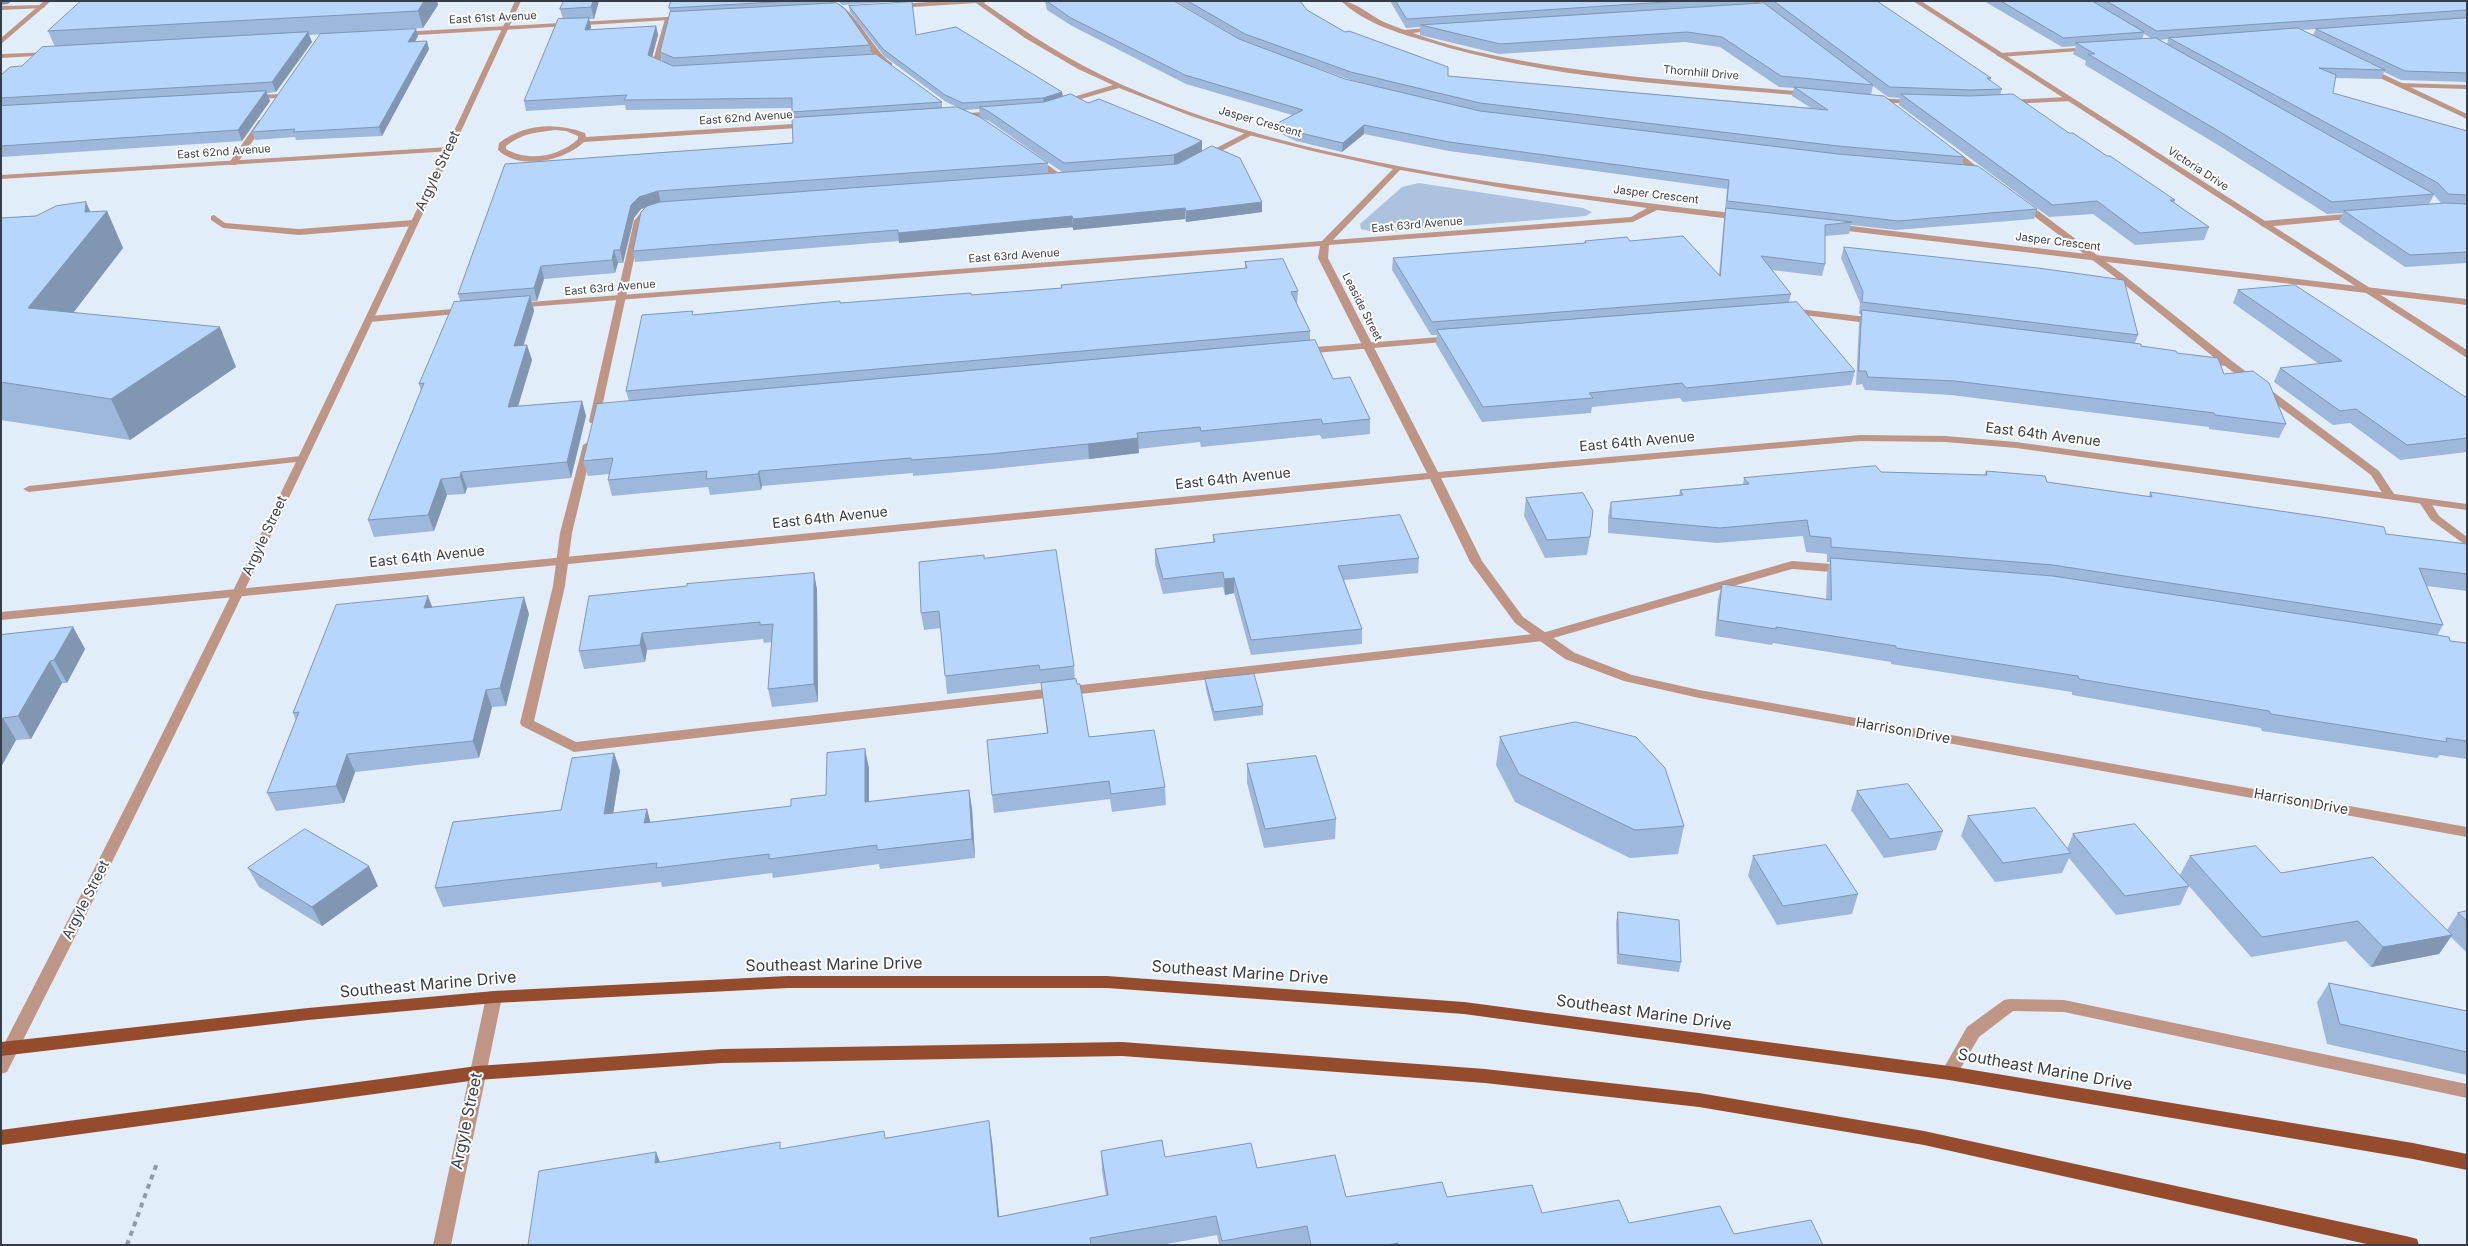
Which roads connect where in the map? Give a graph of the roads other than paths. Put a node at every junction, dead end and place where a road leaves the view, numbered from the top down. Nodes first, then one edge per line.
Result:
1 (518, 1) edge
2 (830, 1) edge
3 (977, 1) edge
4 (987, 1) edge
5 (1344, 1) edge
6 (1916, 1) edge
7 (46, 4) edge
8 (885, 7) edge
9 (1758, 7) edge
10 (1, 8) edge
11 (840, 9) junction
12 (849, 9) edge
13 (830, 10) edge
14 (696, 18) edge
15 (668, 19) junction
16 (1779, 21) edge
17 (505, 28) junction
18 (1441, 28) edge
19 (1404, 32) junction
20 (388, 35) edge
21 (1, 42) edge
22 (2098, 48) edge
23 (58, 53) edge
24 (2000, 55) junction
25 (1, 56) edge
26 (880, 58) junction
27 (870, 59) edge
28 (2361, 66) edge
29 (895, 70) edge
30 (675, 72) edge
31 (2401, 85) junction
32 (1117, 86) junction
33 (286, 87) edge
34 (2467, 87) edge
35 (1869, 90) edge
36 (1816, 95) edge
37 (281, 96) junction
38 (242, 98) edge
39 (1864, 99) edge
40 (2068, 99) junction
41 (1884, 101) junction
42 (1920, 102) edge
43 (2003, 102) edge
44 (276, 103) edge
45 (1054, 106) edge
46 (949, 109) edge
47 (1008, 112) edge
48 (1900, 113) edge
49 (962, 115) junction
50 (943, 116) edge
51 (2467, 117) edge
52 (265, 118) edge
53 (978, 122) edge
54 (816, 125) edge
55 (1252, 133) junction
56 (582, 140) junction
57 (1939, 142) edge
58 (449, 149) junction
59 (1031, 157) edge
60 (1193, 162) edge
61 (233, 163) junction
62 (1398, 168) junction
63 (1960, 169) edge
64 (1979, 171) junction
65 (1, 178) edge
66 (1062, 178) junction
67 (1072, 178) edge
68 (1042, 180) edge
69 (1994, 182) edge
70 (2017, 200) edge
71 (1656, 207) junction
72 (661, 208) edge
73 (2371, 214) edge
74 (1745, 217) edge
75 (214, 218) dead end
76 (413, 223) junction
77 (2263, 224) junction
78 (1824, 226) edge
79 (1325, 243) junction
80 (2092, 257) junction
81 (2366, 290) junction
82 (621, 298) junction
83 (2467, 302) edge
84 (502, 308) edge
85 (472, 310) edge
86 (1784, 312) edge
87 (370, 319) junction
88 (1883, 322) edge
89 (1466, 338) edge
90 (1368, 346) junction
91 (1293, 352) edge
92 (2467, 354) edge
93 (2189, 359) edge
94 (2228, 363) junction
95 (301, 459) junction
96 (1434, 475) junction
97 (29, 489) dead end
98 (2390, 497) junction
99 (2425, 502) junction
100 (2467, 507) edge
101 (2467, 543) edge
102 (561, 559) junction
103 (1861, 570) edge
104 (239, 591) junction
105 (1, 616) edge
106 (1542, 637) junction
107 (2467, 832) edge
108 (494, 997) junction
109 (6, 1048) edge
110 (1, 1067) edge
111 (477, 1073) junction
112 (1949, 1073) junction
113 (2467, 1091) edge
114 (1, 1138) edge
115 (2467, 1162) edge
116 (442, 1245) edge
117 (2410, 1245) edge

1 - 17 street, Argyle Street
2 - 11 street
3 - 4 street
3 - 8 street
3 - 32 street, Jasper Crescent
5 - 19 street, Thornhill Drive
6 - 24 street, Victoria Drive
7 - 10 street
7 - 21 street
9 - 16 street
11 - 12 street
11 - 13 street
11 - 26 street
14 - 15 street, East 61st Avenue
15 - 17 street, East 61st Avenue
15 - 30 street
17 - 20 street, East 61st Avenue
17 - 58 street, Argyle Street
18 - 19 street
19 - 36 street, Thornhill Drive
22 - 24 street
23 - 25 street
24 - 40 street, Victoria Drive
26 - 27 street
26 - 29 street
28 - 31 street
31 - 34 street
31 - 51 street
32 - 45 street
32 - 55 street, Jasper Crescent
33 - 37 street
35 - 41 street
37 - 38 street
37 - 44 street
39 - 41 street
40 - 43 street
40 - 77 street, Victoria Drive
41 - 42 street
41 - 48 street
46 - 49 street
47 - 49 street
49 - 50 street
49 - 53 street
52 - 61 street
54 - 56 street, East 62nd Avenue
55 - 60 street
55 - 62 street, Jasper Crescent
56 - 56 street
57 - 64 street
58 - 61 street, East 62nd Avenue
58 - 76 street, Argyle Street
59 - 66 street
61 - 65 street, East 62nd Avenue
62 - 71 street, Jasper Crescent
62 - 79 street
63 - 64 street
64 - 69 street
66 - 67 street
66 - 68 street
70 - 80 street
71 - 74 street, Jasper Crescent
71 - 79 street, East 63rd Avenue
72 - 82 street
73 - 77 street
75 - 76 street
76 - 87 street, Argyle Street
77 - 81 street, Victoria Drive
78 - 80 street, Jasper Crescent
79 - 82 street, East 63rd Avenue
79 - 90 street, Leaside Street
80 - 81 street, Jasper Crescent
80 - 94 street
81 - 83 street, Jasper Crescent
81 - 92 street, Victoria Drive
82 - 84 street, East 63rd Avenue
82 - 102 street
85 - 87 street
86 - 88 street
87 - 95 street, Argyle Street
89 - 90 street
90 - 91 street
90 - 96 street, Leaside Street
93 - 94 street
94 - 98 street
95 - 97 street
95 - 104 street, Argyle Street
96 - 98 street, East 64th Avenue
96 - 102 street, East 64th Avenue
96 - 106 street, Harrison Drive
98 - 99 street, East 64th Avenue
99 - 100 street, East 64th Avenue
99 - 101 street
102 - 104 street, East 64th Avenue
102 - 106 street
103 - 106 street
104 - 105 street, East 64th Avenue
104 - 109 street, Argyle Street
106 - 107 street, Harrison Drive
108 - 109 main road, Southeast Marine Drive
108 - 111 street, Argyle Street
108 - 112 main road, Southeast Marine Drive
109 - 110 street, Argyle Street
111 - 114 main road
111 - 116 street, Argyle Street
111 - 117 main road
112 - 113 street
112 - 115 main road, Southeast Marine Drive

